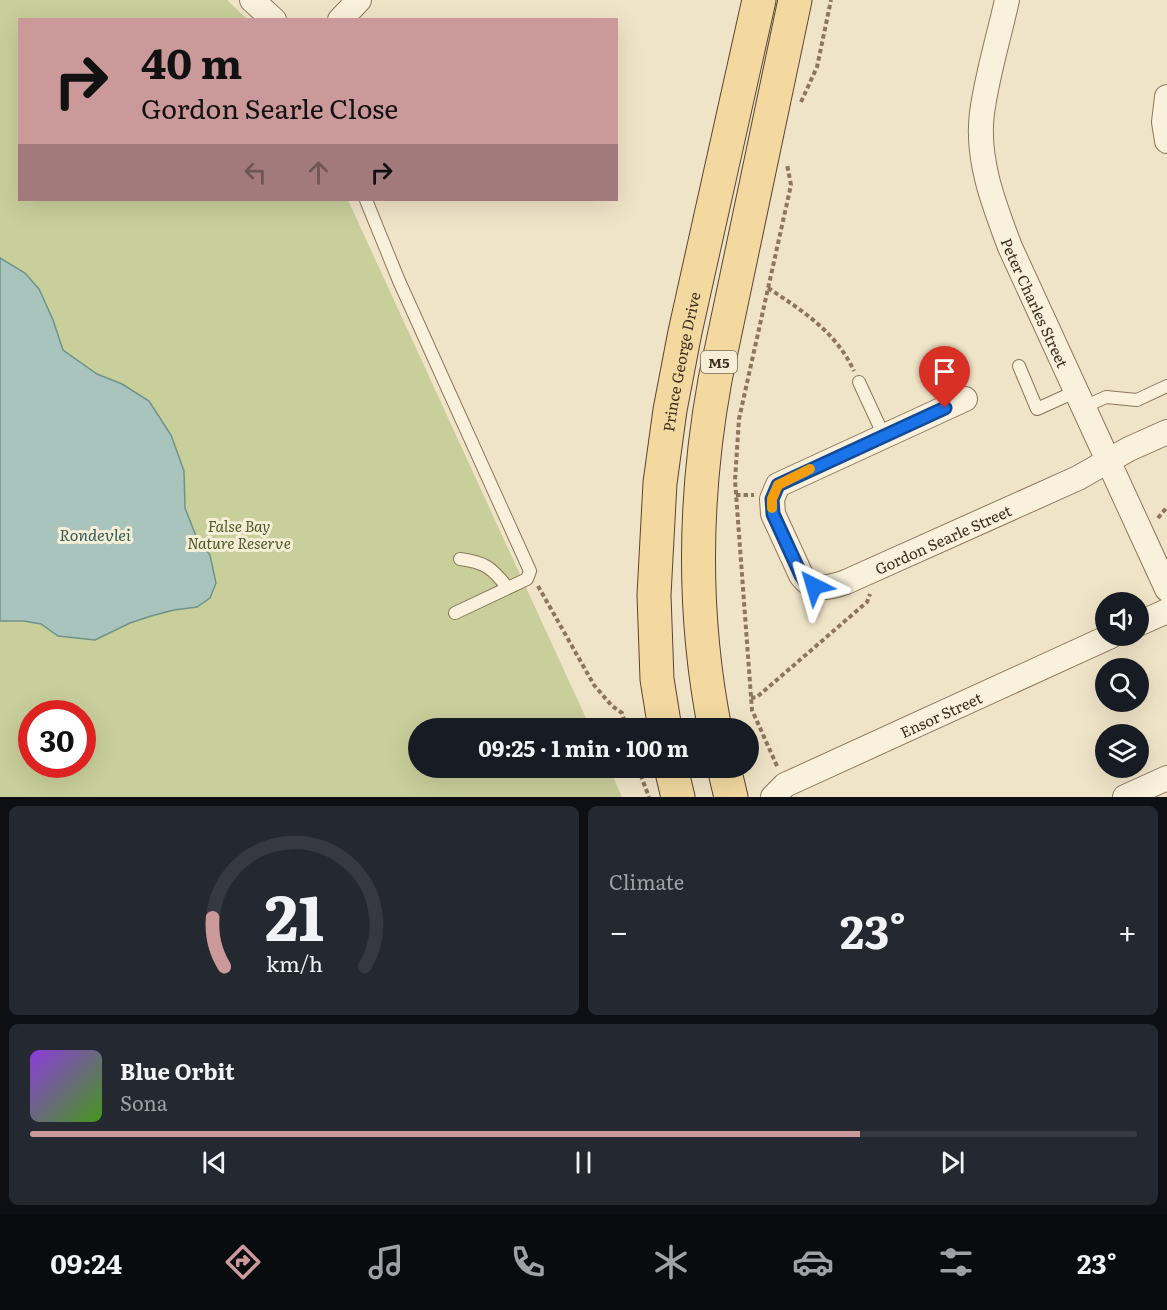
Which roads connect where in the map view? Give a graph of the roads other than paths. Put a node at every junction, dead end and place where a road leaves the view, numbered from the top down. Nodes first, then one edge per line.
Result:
1 (252, 0) edge
2 (359, 0) edge
3 (759, 0) edge
4 (795, 0) edge
5 (1007, 0) edge
6 (271, 18) edge
7 (342, 18) edge
8 (1167, 97) edge
9 (1167, 141) edge
10 (366, 201) edge
11 (1019, 366) dead end
12 (859, 382) road end
13 (1167, 386) edge
14 (965, 399) dead end
15 (1080, 399) junction
16 (1167, 432) edge
17 (884, 436) junction
18 (1108, 461) junction
19 (460, 559) dead end
20 (507, 587) junction
21 (1167, 589) edge
22 (1167, 611) edge
23 (455, 613) dead end
24 (1149, 619) edge
25 (1095, 643) edge
26 (663, 718) edge
27 (713, 718) edge
28 (673, 778) edge
29 (726, 778) edge
30 (1167, 778) edge
31 (777, 786) edge
32 (678, 797) edge
33 (731, 797) edge
34 (1125, 797) edge

1 - 6 street
2 - 7 street
3 - 26 main road, Prince George Drive / M5
4 - 27 main road, M5
5 - 15 street, Peter Charles Street
8 - 9 street
10 - 20 lane
11 - 15 lane
12 - 17 lane
13 - 15 lane
14 - 17 street
15 - 18 street, Peter Charles Street
16 - 18 street, Gordon Searle Street
17 - 18 street, Gordon Searle Street
18 - 21 street, Peter Charles Street
19 - 20 lane
20 - 23 lane
22 - 24 street
25 - 31 street, Ensor Street
28 - 32 main road
29 - 33 main road
30 - 34 street

